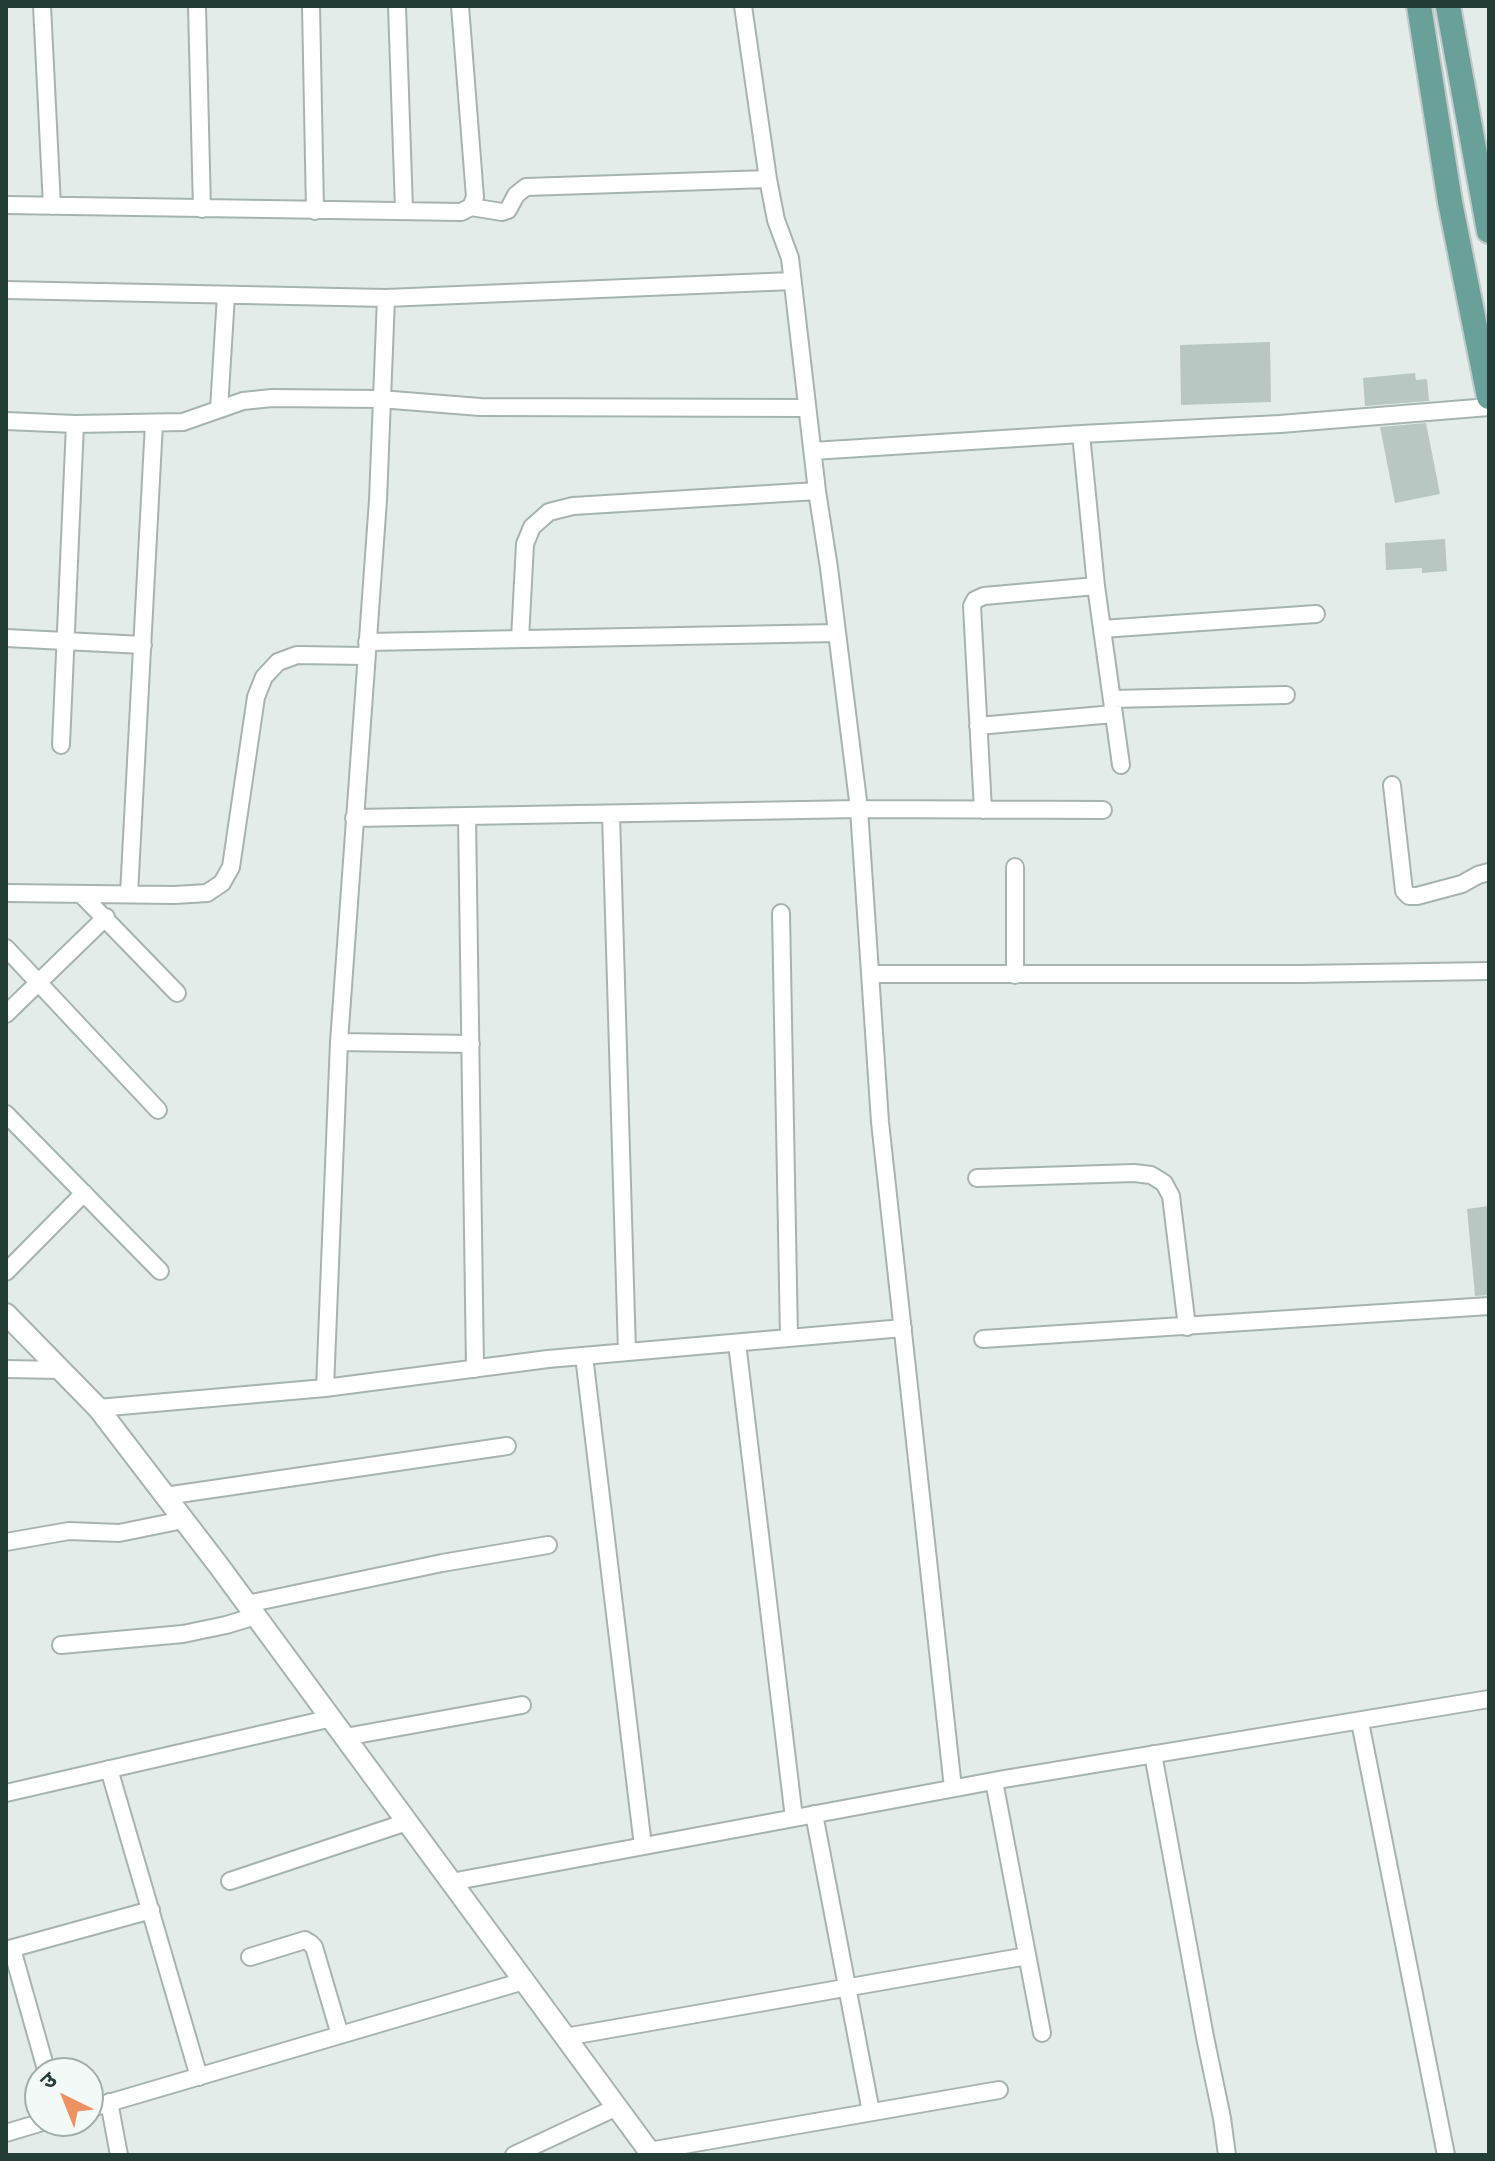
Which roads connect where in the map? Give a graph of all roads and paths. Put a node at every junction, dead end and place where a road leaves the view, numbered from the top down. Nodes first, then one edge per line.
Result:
1 (42, 6) edge
2 (197, 6) edge
3 (311, 6) edge
4 (397, 6) edge
5 (460, 6) edge
6 (743, 6) edge
7 (1419, 6) edge
8 (1448, 6) edge
9 (768, 179) junction
10 (6, 205) edge
11 (52, 206) junction
12 (471, 207) junction
13 (202, 209) junction
14 (404, 209) junction
15 (315, 211) junction
16 (1489, 231) edge
17 (792, 281) junction
18 (6, 290) edge
19 (226, 295) junction
20 (386, 298) junction
21 (1489, 397) edge
22 (380, 399) junction
23 (1489, 407) edge
24 (806, 408) junction
25 (219, 409) junction
26 (6, 421) edge
27 (154, 423) junction
28 (75, 424) junction
29 (1081, 434) junction
30 (813, 451) junction
31 (817, 491) junction
32 (1096, 586) junction
33 (1316, 614) dead end
34 (1102, 629) junction
35 (837, 633) junction
36 (6, 638) edge
37 (520, 639) junction
38 (65, 640) junction
39 (143, 645) junction
40 (366, 649) junction
41 (1286, 695) dead end
42 (1113, 706) junction
43 (978, 726) junction
44 (61, 745) dead end
45 (1121, 765) dead end
46 (1392, 785) dead end
47 (859, 809) junction
48 (983, 810) junction
49 (1103, 810) dead end
50 (611, 814) junction
51 (467, 816) junction
52 (354, 818) junction
53 (1015, 867) dead end
54 (1489, 872) edge
55 (6, 893) edge
56 (81, 894) junction
57 (129, 894) junction
58 (781, 913) dead end
59 (106, 917) junction
60 (6, 948) edge
61 (1489, 971) edge
62 (870, 974) junction
63 (1015, 975) junction
64 (38, 981) junction
65 (177, 993) dead end
66 (6, 1014) edge
67 (339, 1042) junction
68 (471, 1044) junction
69 (158, 1110) dead end
70 (6, 1114) edge
71 (977, 1178) dead end
72 (84, 1193) junction
73 (160, 1271) dead end
74 (6, 1272) edge
75 (1489, 1306) edge
76 (6, 1314) edge
77 (1187, 1327) junction
78 (903, 1328) junction
79 (789, 1338) junction
80 (983, 1339) dead end
81 (737, 1343) junction
82 (627, 1352) junction
83 (584, 1356) junction
84 (6, 1369) edge
85 (475, 1369) junction
86 (60, 1370) junction
87 (325, 1388) junction
88 (98, 1408) junction
89 (507, 1446) dead end
90 (165, 1496) junction
91 (183, 1520) junction
92 (6, 1542) edge
93 (548, 1545) dead end
94 (251, 1610) junction
95 (61, 1645) dead end
96 (1489, 1699) edge
97 (522, 1705) dead end
98 (332, 1718) junction
99 (1360, 1722) junction
100 (345, 1737) junction
101 (1153, 1754) junction
102 (109, 1769) junction
103 (994, 1781) junction
104 (953, 1788) junction
105 (6, 1793) edge
106 (814, 1814) junction
107 (794, 1818) junction
108 (407, 1822) junction
109 (643, 1846) junction
110 (230, 1881) dead end
111 (451, 1882) junction
112 (151, 1910) junction
113 (9, 1950) edge
114 (1027, 1956) junction
115 (250, 1957) dead end
116 (524, 1981) junction
117 (847, 1987) junction
118 (1042, 2033) dead end
119 (340, 2035) junction
120 (565, 2037) junction
121 (42, 2057) edge
122 (199, 2077) junction
123 (999, 2090) dead end
124 (109, 2102) junction
125 (104, 2104) edge
126 (617, 2107) junction
127 (871, 2112) junction
128 (650, 2153) edge
129 (119, 2155) edge
130 (514, 2155) edge
131 (1227, 2155) edge
132 (1446, 2155) edge

1 - 11 street
2 - 13 street
3 - 15 street
4 - 14 street
5 - 12 street
6 - 9 street
7 - 21 main road
8 - 16 main road
9 - 12 street
9 - 17 street
10 - 11 street
11 - 13 street
12 - 14 street
13 - 15 street
14 - 15 street
17 - 20 street
17 - 24 street
18 - 19 street
19 - 20 street
19 - 25 street
20 - 22 street
22 - 24 street
22 - 25 street
22 - 40 street
23 - 29 street
24 - 30 street
25 - 27 street
26 - 28 street
27 - 28 street
27 - 39 street
28 - 38 street
29 - 30 street
29 - 32 street
30 - 31 street
31 - 35 street
31 - 37 street
32 - 34 street
32 - 43 street
33 - 34 street
34 - 42 street
35 - 37 street
35 - 47 street
36 - 38 street
37 - 40 street
38 - 39 street
38 - 44 street
39 - 57 street
40 - 52 street
40 - 57 street
41 - 42 street
42 - 43 street
42 - 45 street
43 - 48 street
46 - 54 street
47 - 48 street
47 - 50 street
47 - 62 street
48 - 49 street
50 - 51 street
50 - 82 street
51 - 52 street
51 - 68 street
52 - 67 street
53 - 63 street
55 - 56 street
56 - 57 street
56 - 59 street
58 - 79 street
59 - 64 street
59 - 65 street
60 - 64 street
61 - 63 street
62 - 63 street
62 - 78 street
64 - 66 street
64 - 69 street
67 - 68 street
67 - 87 street
68 - 85 street
70 - 72 street
71 - 77 street
72 - 73 street
72 - 74 street
75 - 77 street
76 - 86 street
77 - 80 street
78 - 79 street
78 - 104 street
79 - 81 street
81 - 82 street
81 - 107 street
82 - 83 street
83 - 85 street
83 - 109 street
84 - 86 street
85 - 87 street
86 - 88 street
87 - 88 street
88 - 90 street
89 - 90 street
90 - 91 street
91 - 92 street
91 - 94 street
93 - 94 street
94 - 95 street
94 - 98 street
96 - 99 street
97 - 100 street
98 - 100 street
98 - 102 street
99 - 101 street
99 - 132 street
100 - 108 street
101 - 103 street
101 - 131 street
102 - 105 street
102 - 112 street
103 - 104 street
103 - 114 street
104 - 106 street
106 - 107 street
106 - 117 street
107 - 109 street
108 - 110 street
108 - 111 street
109 - 111 street
111 - 116 street
112 - 113 street
112 - 122 street
113 - 121 street
114 - 117 street
114 - 118 street
115 - 119 street
116 - 119 street
116 - 120 street
117 - 120 street
117 - 127 street
119 - 122 street
120 - 126 street
122 - 124 street
123 - 127 street
124 - 125 street
124 - 129 street
126 - 128 street
126 - 130 street
127 - 128 street

